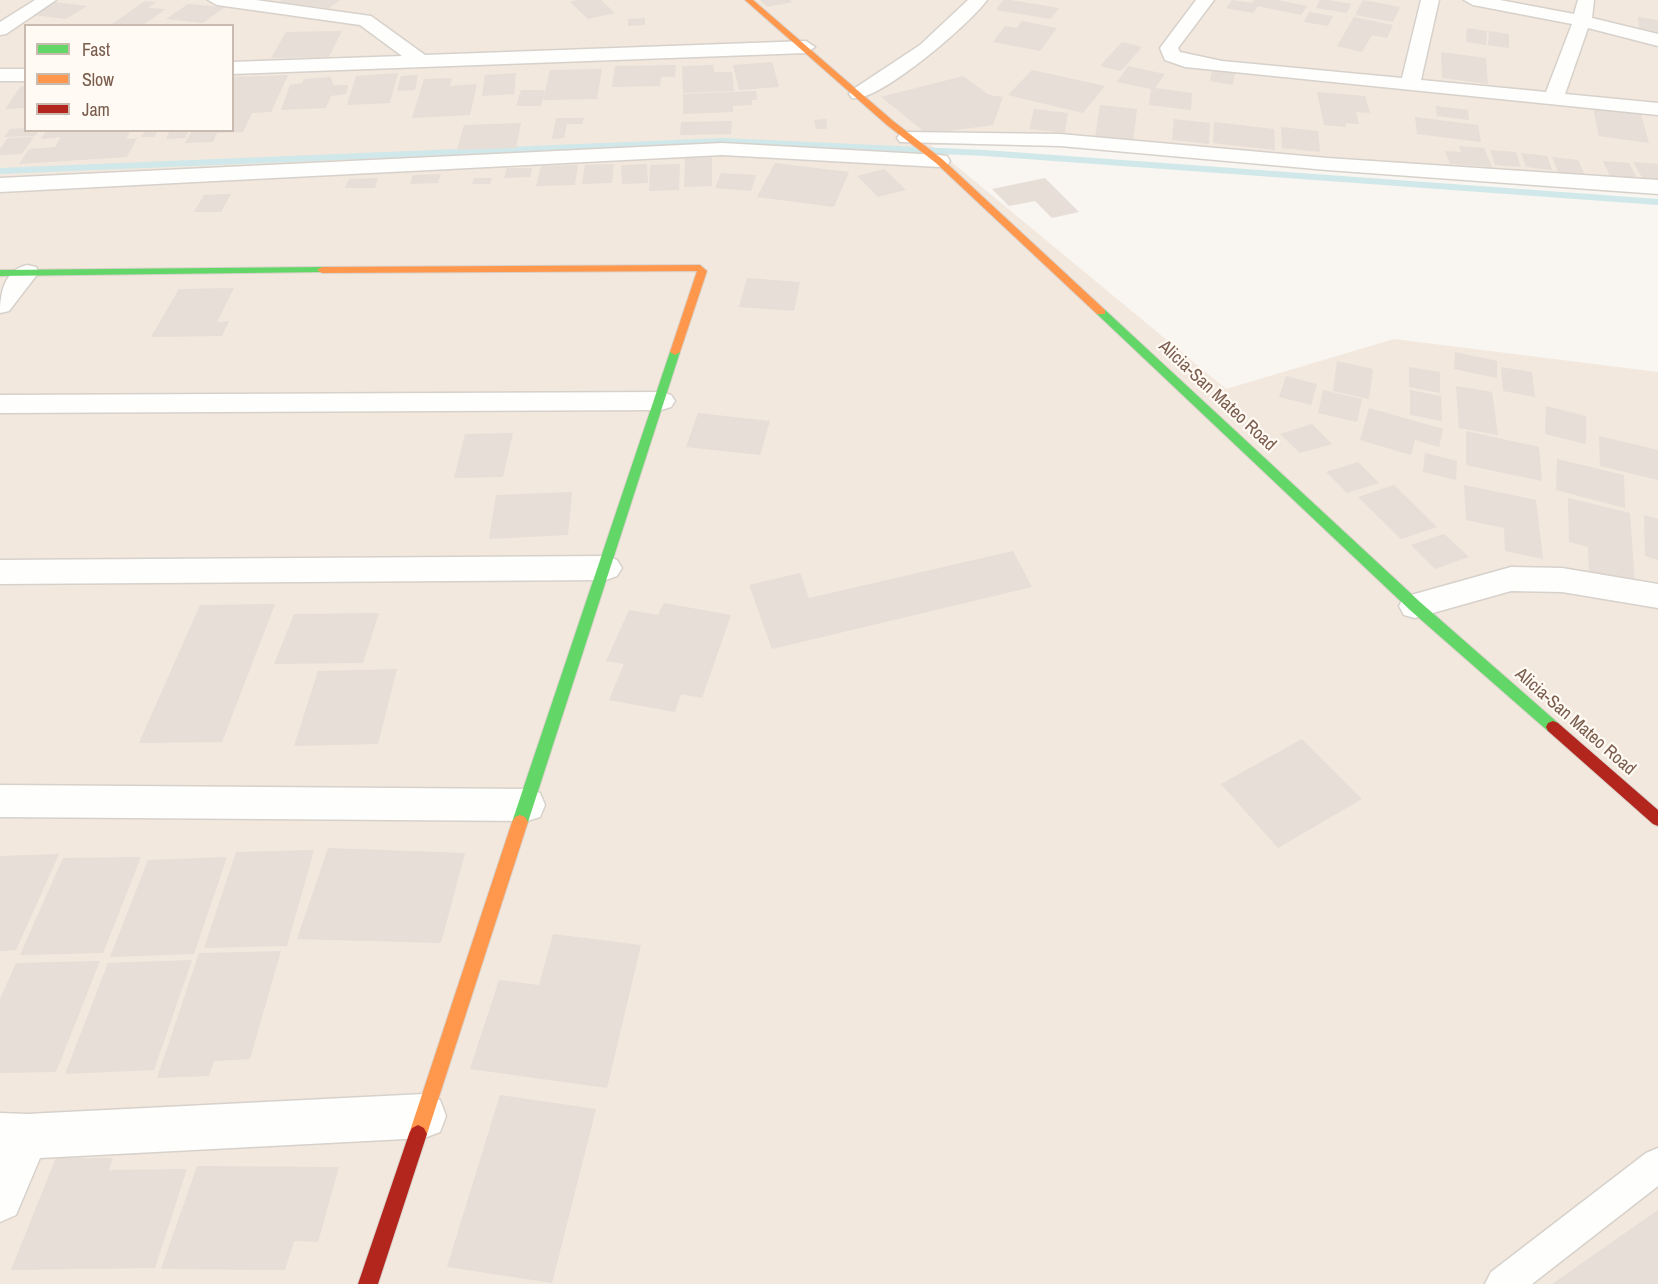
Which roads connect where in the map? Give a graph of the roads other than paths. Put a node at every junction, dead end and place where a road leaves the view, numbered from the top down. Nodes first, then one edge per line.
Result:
1 (47, 0) edge
2 (217, 0) edge
3 (749, 0) edge
4 (978, 0) edge
5 (1205, 0) edge
6 (1430, 0) edge
7 (1473, 0) edge
8 (1587, 0) edge
9 (1582, 21) junction
10 (0, 30) edge
11 (1658, 40) edge
12 (806, 46) junction
13 (423, 63) junction
14 (234, 68) edge
15 (0, 75) edge
16 (24, 75) edge
17 (1410, 86) junction
18 (859, 94) junction
19 (1553, 99) junction
20 (1658, 109) edge
21 (907, 138) junction
22 (939, 161) junction
23 (0, 184) edge
24 (1658, 187) edge
25 (27, 272) junction
26 (0, 273) edge
27 (0, 306) edge
28 (661, 401) junction
29 (0, 404) edge
30 (606, 568) junction
31 (0, 572) edge
32 (1658, 596) edge
33 (1415, 606) junction
34 (0, 801) edge
35 (527, 805) junction
36 (1658, 819) edge
37 (424, 1116) junction
38 (14, 1135) edge
39 (1658, 1165) edge
40 (0, 1199) edge
41 (368, 1284) edge
42 (1503, 1284) edge

1 - 10 street
2 - 13 street
3 - 12 street, Alicia-San Mateo Road
4 - 18 street
5 - 17 street
6 - 17 street
7 - 9 street
8 - 9 street
9 - 11 street
9 - 19 street
12 - 13 street
12 - 18 street, Alicia-San Mateo Road
13 - 14 street
15 - 16 street
17 - 19 street
18 - 21 street, Alicia-San Mateo Road
19 - 20 street
21 - 22 street, Alicia-San Mateo Road
21 - 24 street
22 - 23 street
22 - 33 street, Alicia-San Mateo Road
25 - 26 street
25 - 27 street
25 - 28 street
28 - 29 street
28 - 30 street
30 - 31 street
30 - 35 street
32 - 33 street
33 - 36 street, Alicia-San Mateo Road
34 - 35 street
35 - 37 street
37 - 38 street
37 - 41 street
38 - 40 street
39 - 42 lane

